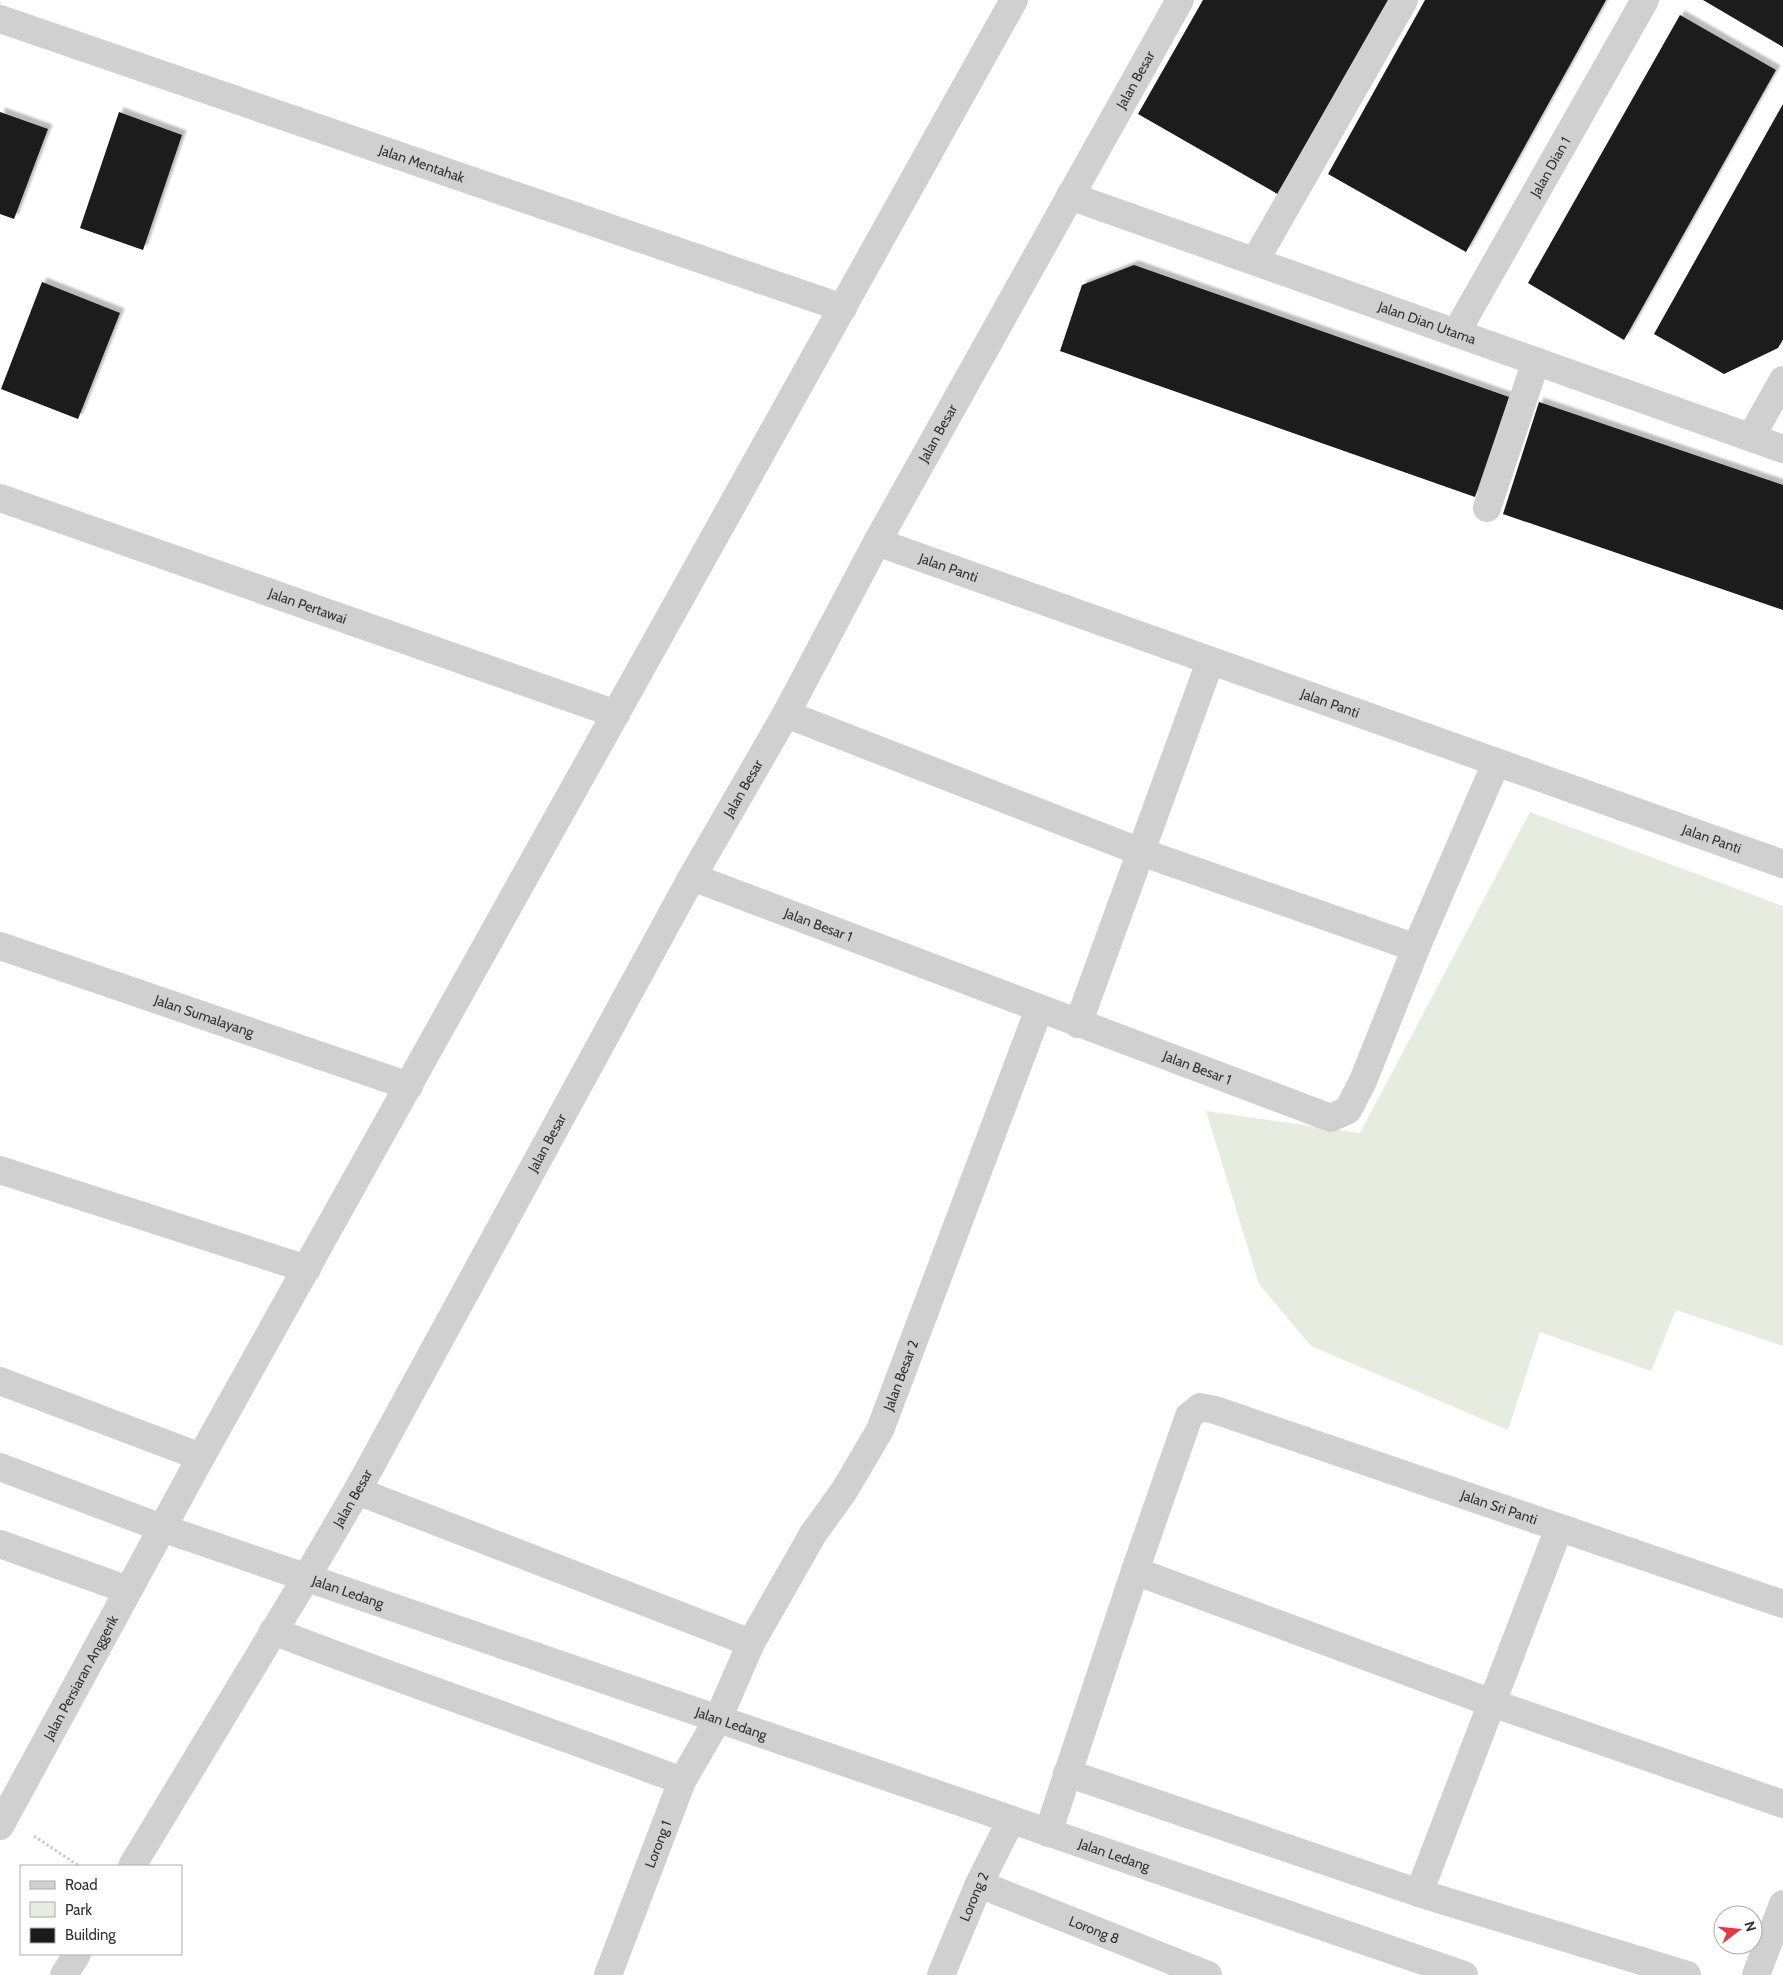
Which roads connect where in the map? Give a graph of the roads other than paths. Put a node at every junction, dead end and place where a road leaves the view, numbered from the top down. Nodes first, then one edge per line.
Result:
1 (1014, 0) edge
2 (1180, 0) edge
3 (1404, 0) edge
4 (1645, 0) edge
5 (0, 20) edge
6 (1070, 196) junction
7 (1255, 261) junction
8 (843, 308) junction
9 (1456, 333) junction
10 (1536, 361) junction
11 (1783, 380) edge
12 (1751, 437) junction
13 (1783, 449) edge
14 (0, 498) edge
15 (1487, 508) dead end
16 (878, 542) junction
17 (1210, 662) junction
18 (616, 714) junction
19 (786, 714) junction
20 (1496, 763) junction
21 (1141, 852) junction
22 (1783, 864) edge
23 (692, 877) junction
24 (0, 946) edge
25 (1416, 948) junction
26 (1039, 1009) junction
27 (1078, 1024) junction
28 (409, 1086) junction
29 (0, 1170) edge
30 (307, 1269) junction
31 (0, 1380) edge
32 (201, 1457) junction
33 (0, 1467) edge
34 (357, 1491) junction
35 (162, 1528) junction
36 (1559, 1528) junction
37 (0, 1544) edge
38 (1134, 1572) junction
39 (306, 1578) junction
40 (128, 1590) junction
41 (1783, 1604) edge
42 (274, 1631) junction
43 (751, 1643) junction
44 (1492, 1703) junction
45 (718, 1719) junction
46 (1067, 1773) junction
47 (682, 1781) junction
48 (1783, 1804) edge
49 (1011, 1820) junction
50 (2, 1822) edge
51 (1048, 1833) junction
52 (133, 1865) edge
53 (979, 1884) junction
54 (1419, 1893) junction
55 (1783, 1904) edge
56 (76, 1955) edge
57 (64, 1975) edge
58 (608, 1975) edge
59 (941, 1975) edge
60 (1208, 1975) edge
61 (1464, 1975) edge
62 (1687, 1975) edge
63 (1756, 1975) edge

1 - 8 street
2 - 6 street, Jalan Besar
3 - 7 street
4 - 9 street, Jalan Dian 1
5 - 8 street, Jalan Mentahak
6 - 7 street, Jalan Dian Utama
6 - 16 street, Jalan Besar
7 - 9 street, Jalan Dian Utama
8 - 18 street
9 - 10 street, Jalan Dian Utama
10 - 12 street, Jalan Dian Utama
10 - 15 street
11 - 12 street
12 - 13 street, Jalan Dian Utama
14 - 18 street, Jalan Pertawai
16 - 17 street, Jalan Panti
16 - 19 street, Jalan Besar
17 - 20 street, Jalan Panti
17 - 21 street
18 - 28 street
19 - 21 street
19 - 23 street, Jalan Besar
20 - 22 street, Jalan Panti
20 - 25 street, Jalan Besar 1
21 - 25 street
21 - 27 street
23 - 26 street, Jalan Besar 1
23 - 34 street, Jalan Besar
24 - 28 street, Jalan Sumalayang
25 - 27 street, Jalan Besar 1
26 - 27 street, Jalan Besar 1
26 - 43 street, Jalan Besar 2
28 - 30 street
29 - 30 street
30 - 32 street
31 - 32 street
32 - 35 street
33 - 35 street, Jalan Ledang
34 - 39 street, Jalan Besar
34 - 43 street
35 - 39 street, Jalan Ledang
35 - 40 street, Jalan Persiaran Anggerik
36 - 38 street, Jalan Sri Panti
36 - 41 street, Jalan Sri Panti
36 - 44 street
37 - 40 street
38 - 44 street
38 - 46 street
39 - 42 street
39 - 45 street, Jalan Ledang
40 - 50 street, Jalan Persiaran Anggerik
42 - 47 street
42 - 52 street
43 - 45 street, Jalan Besar 2
44 - 48 street
44 - 54 street
45 - 47 street, Lorong 1
45 - 49 street, Jalan Ledang
46 - 51 street
46 - 54 street
47 - 58 street, Lorong 1
49 - 51 street, Jalan Ledang
49 - 53 street, Lorong 2
51 - 61 street, Jalan Ledang
53 - 59 street, Lorong 2
53 - 60 street, Lorong 8
54 - 62 street
55 - 63 street
56 - 57 street

